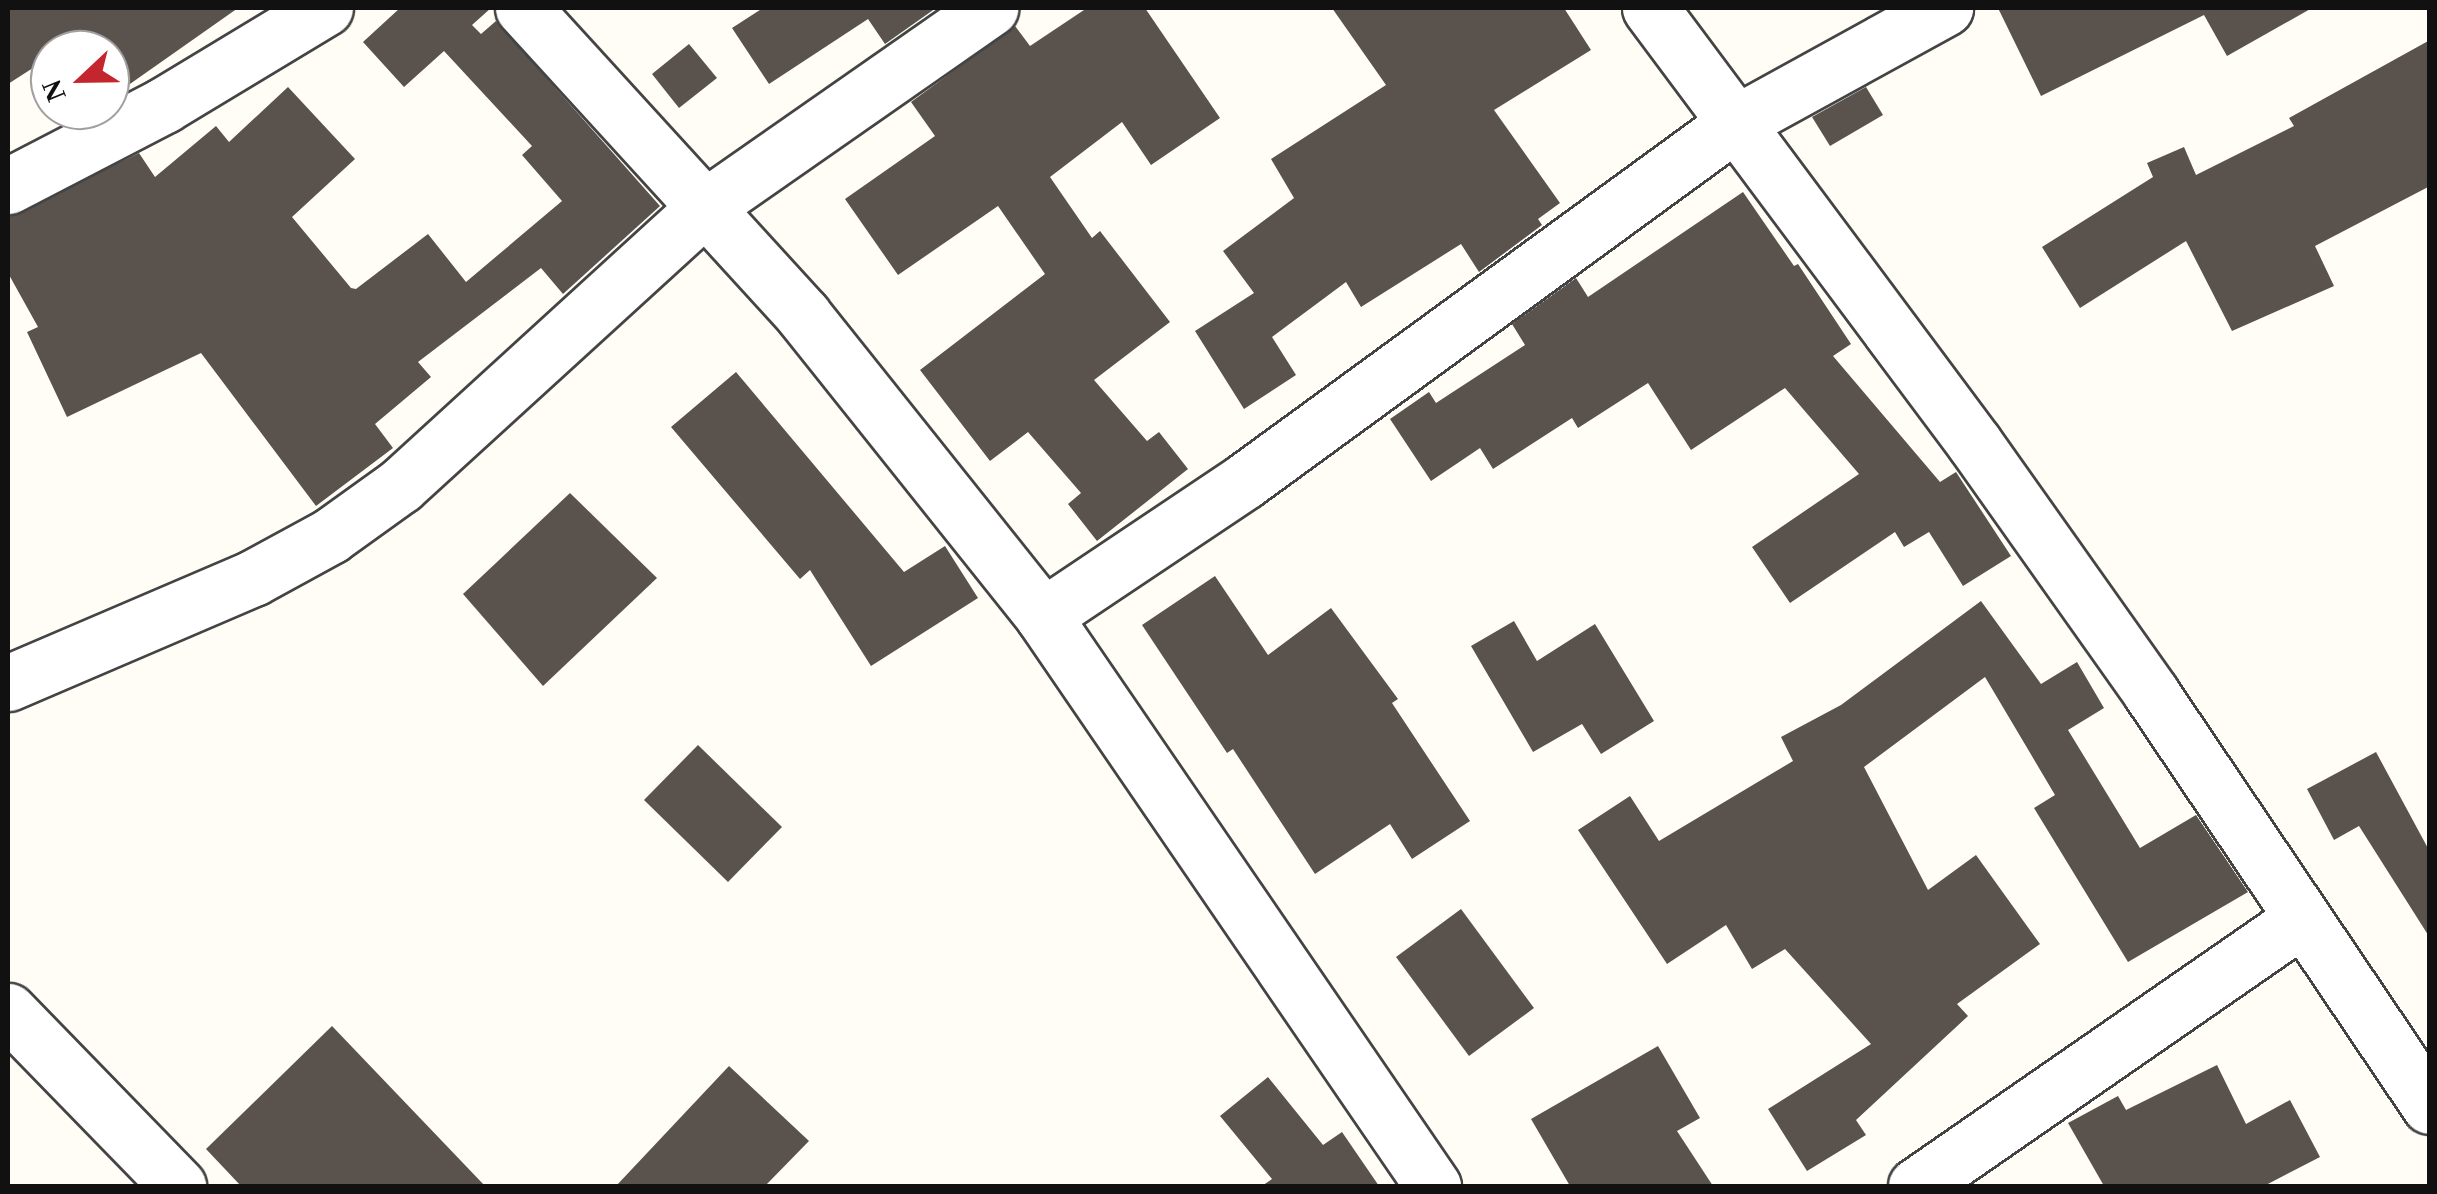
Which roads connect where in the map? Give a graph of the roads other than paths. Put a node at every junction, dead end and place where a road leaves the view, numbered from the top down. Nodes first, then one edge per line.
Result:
1 (325, 8) edge
2 (523, 8) edge
3 (990, 8) edge
4 (1650, 8) edge
5 (1945, 8) edge
6 (1734, 124) junction
7 (8, 186) edge
8 (705, 207) junction
9 (1043, 616) junction
10 (8, 683) edge
11 (2301, 920) junction
12 (8, 1011) edge
13 (2430, 1106) edge
14 (178, 1186) edge
15 (1433, 1186) edge
16 (1916, 1186) edge

1 - 7 street
2 - 8 street
3 - 8 street
4 - 6 street
5 - 6 street
6 - 9 street
6 - 11 street
8 - 9 street
8 - 10 street
9 - 15 street
11 - 13 street
11 - 16 street
12 - 14 street

